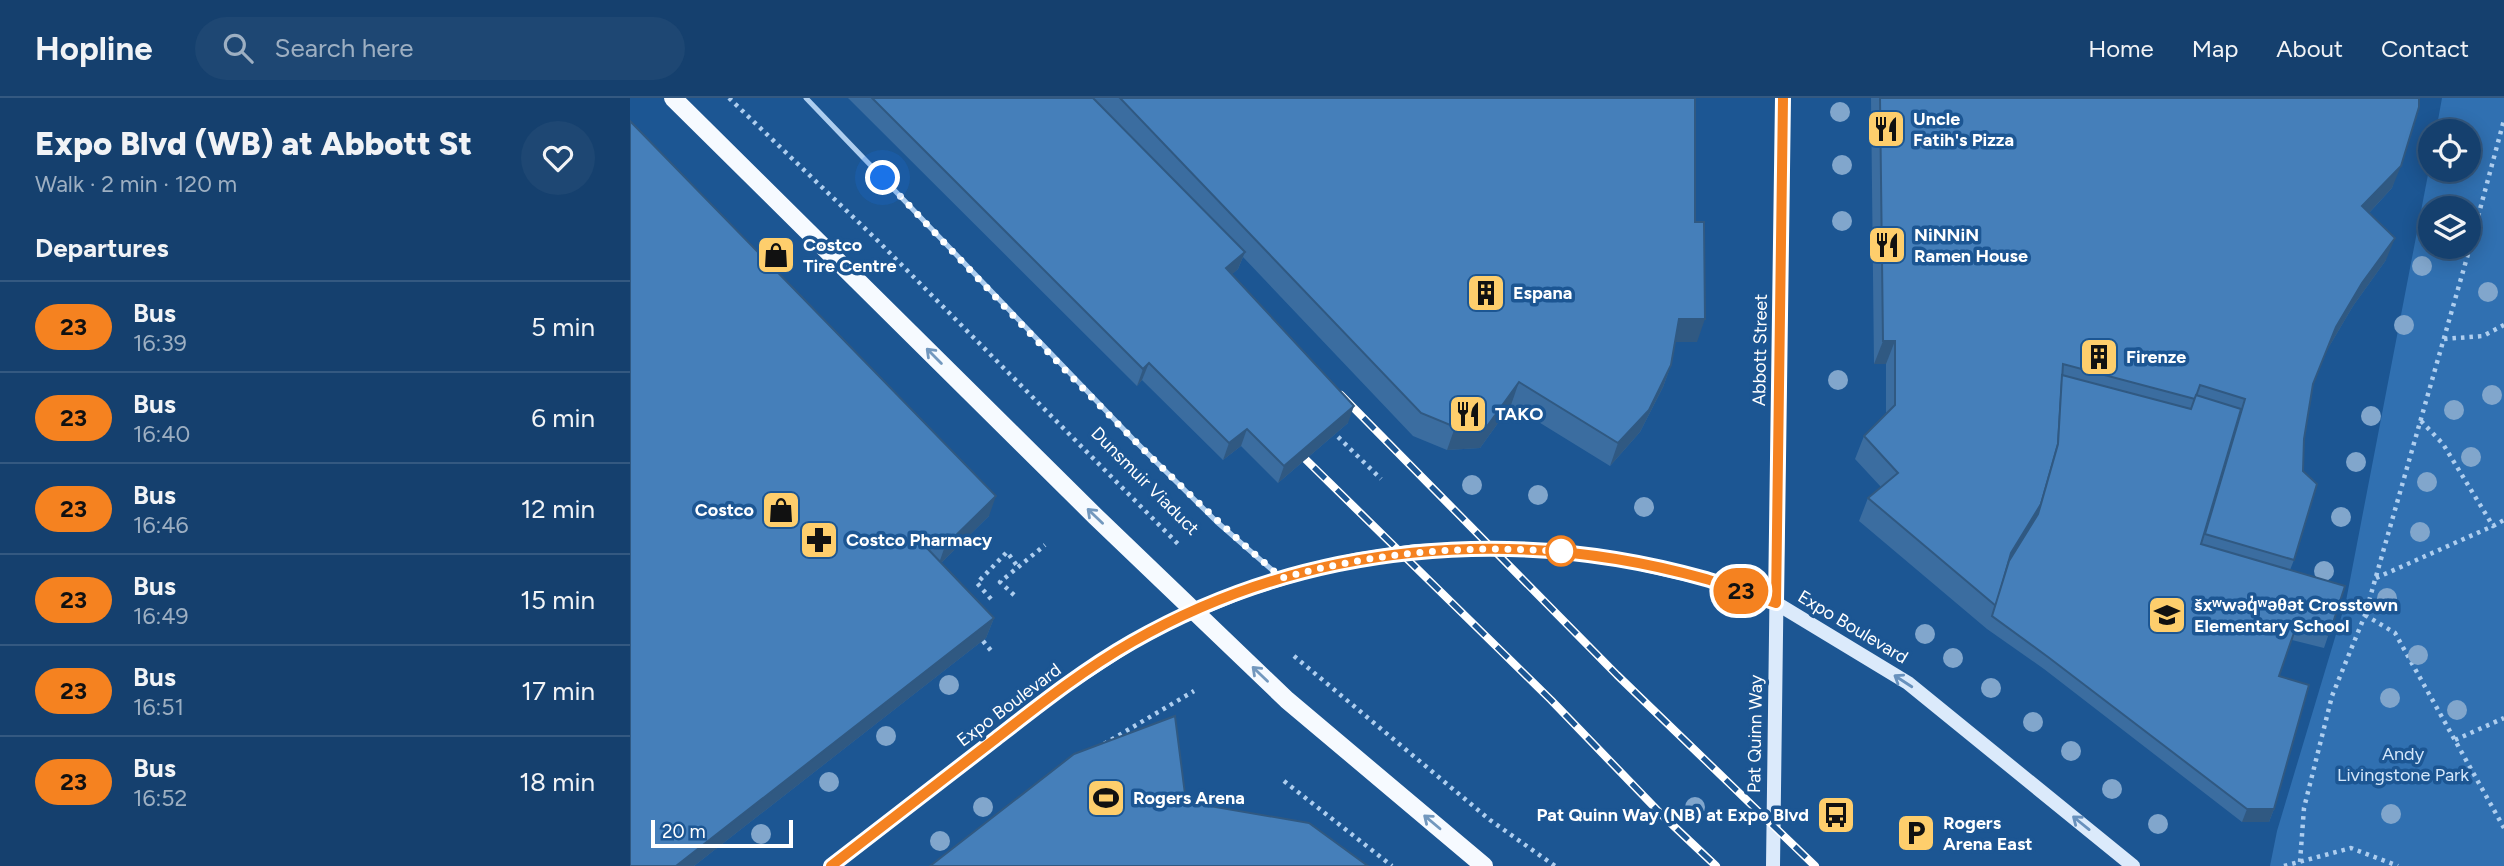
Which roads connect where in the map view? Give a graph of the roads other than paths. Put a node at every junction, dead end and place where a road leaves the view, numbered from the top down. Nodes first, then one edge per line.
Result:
1 (673, 98) edge
2 (806, 98) edge
3 (1783, 98) edge
4 (1282, 578) junction
5 (1776, 603) junction
6 (831, 866) edge
7 (1484, 866) edge
8 (1773, 866) edge
9 (2133, 866) edge

7 -> 1 main road
2 - 4 lane
3 - 5 main road, Abbott Street
4 - 5 main road, Expo Boulevard
4 - 6 main road, Expo Boulevard
5 - 8 main road, Pat Quinn Way
9 -> 5 main road, Expo Boulevard

